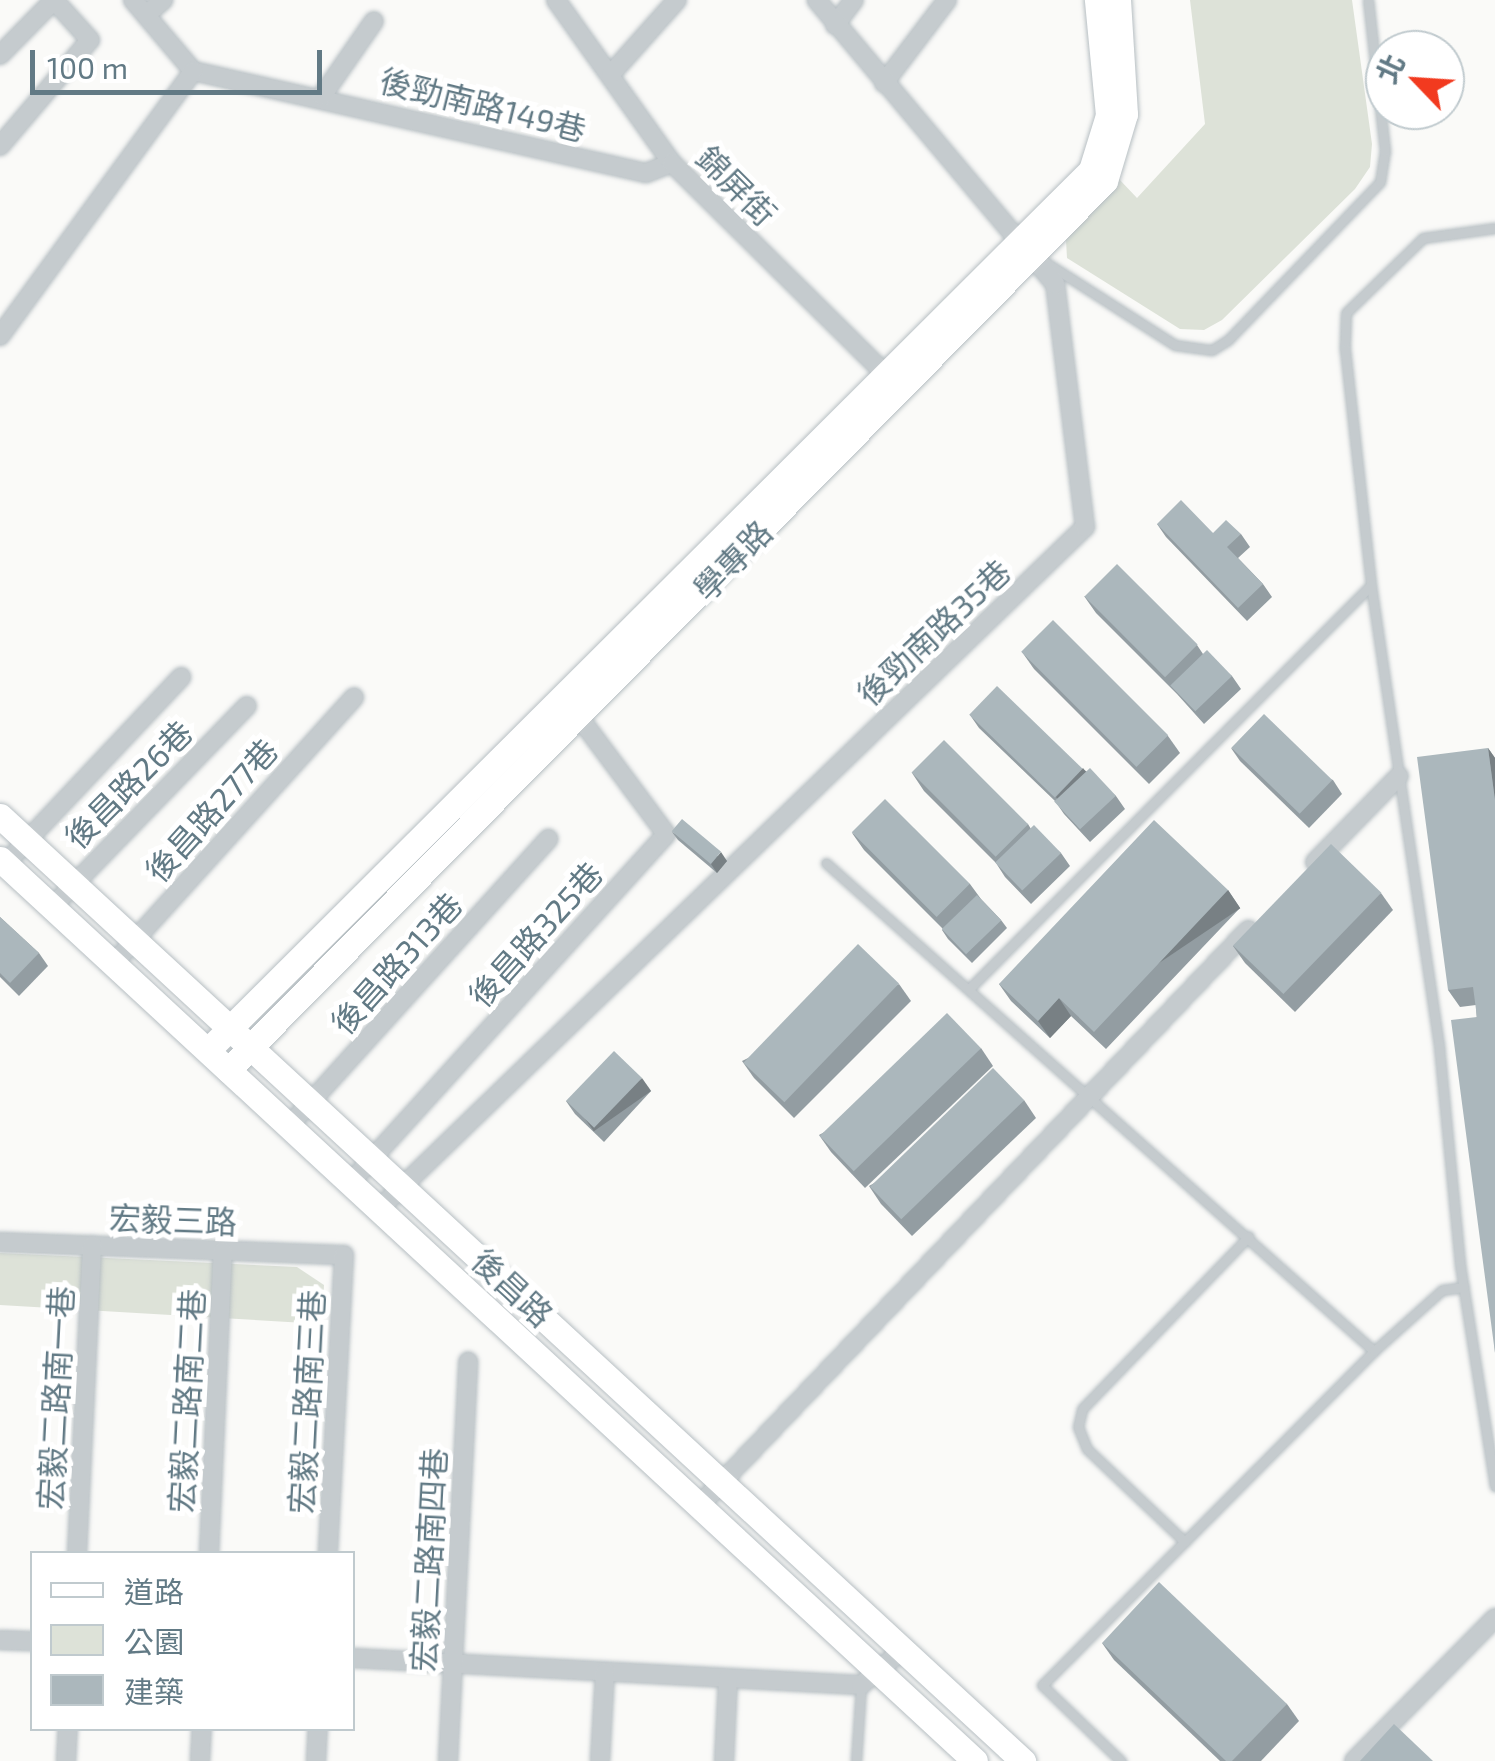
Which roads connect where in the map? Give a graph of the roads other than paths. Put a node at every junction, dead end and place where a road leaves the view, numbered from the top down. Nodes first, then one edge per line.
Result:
1 (54, 0) edge
2 (133, 0) edge
3 (163, 0) edge
4 (556, 0) edge
5 (677, 0) edge
6 (816, 0) edge
7 (854, 0) edge
8 (947, 0) edge
9 (1097, 0) edge
10 (1118, 0) edge
11 (1368, 0) edge
12 (146, 15) junction
13 (374, 20) dead end
14 (834, 25) junction
15 (0, 55) edge
16 (193, 71) junction
17 (611, 74) junction
18 (884, 83) junction
19 (322, 96) junction
20 (0, 146) edge
21 (672, 163) junction
22 (1495, 228) edge
23 (1029, 248) junction
24 (0, 336) edge
25 (894, 383) junction
26 (1371, 586) junction
27 (181, 677) dead end
28 (354, 698) dead end
29 (247, 706) dead end
30 (579, 717) junction
31 (1399, 776) junction
32 (0, 816) edge
33 (25, 839) junction
34 (548, 839) dead end
35 (3, 861) edge
36 (826, 863) dead end
37 (1299, 878) edge
38 (73, 882) junction
39 (52, 907) junction
40 (1257, 921) edge
41 (135, 939) junction
42 (114, 963) junction
43 (970, 988) junction
44 (230, 1028) junction
45 (252, 1047) junction
46 (208, 1050) junction
47 (228, 1070) junction
48 (1091, 1092) junction
49 (311, 1102) junction
50 (289, 1126) junction
51 (372, 1157) junction
52 (350, 1183) junction
53 (402, 1184) junction
54 (379, 1210) junction
55 (1249, 1236) junction
56 (0, 1242) edge
57 (92, 1245) junction
58 (223, 1251) junction
59 (344, 1254) joint
60 (1464, 1286) junction
61 (1374, 1351) junction
62 (468, 1362) dead end
63 (721, 1483) junction
64 (1495, 1486) edge
65 (700, 1506) junction
66 (1185, 1542) junction
67 (77, 1551) edge
68 (209, 1551) edge
69 (328, 1551) edge
70 (1495, 1618) edge
71 (0, 1640) edge
72 (30, 1641) edge
73 (900, 1652) junction
74 (355, 1658) edge
75 (453, 1664) junction
76 (605, 1672) junction
77 (728, 1678) junction
78 (871, 1680) junction
79 (68, 1731) edge
80 (202, 1731) edge
81 (318, 1731) edge
82 (66, 1761) edge
83 (200, 1761) edge
84 (316, 1761) edge
85 (448, 1761) edge
86 (600, 1761) edge
87 (724, 1761) edge
88 (856, 1761) edge
89 (975, 1761) edge
90 (1023, 1761) edge
91 (1122, 1761) edge
92 (1354, 1761) edge

1 - 15 street
1 - 20 street
2 - 12 street
3 - 12 street
4 - 17 street, 錦屏街
5 - 17 street
6 - 14 street, 後勁南路35巷
7 - 14 street
8 - 18 street
9 - 23 street, 學專路
10 - 23 street, 學專路
11 - 23 lane
12 - 16 street
13 - 19 street
14 - 18 street, 後勁南路35巷
16 - 19 street, 後勁南路149巷
16 - 24 street
17 - 21 street, 錦屏街
18 - 23 street, 後勁南路35巷
19 - 21 street, 後勁南路149巷
21 - 25 street, 錦屏街
22 - 26 lane
23 - 25 street, 學專路
23 - 53 street, 後勁南路35巷
25 - 30 street, 學專路
25 - 44 street, 學專路
26 - 31 lane
26 - 43 lane
27 - 33 street
28 - 41 street, 後昌路277巷
29 - 38 street, 後昌路26巷
30 - 45 street, 學專路
30 - 51 street, 後昌路325巷
31 - 37 street
31 - 60 lane
32 - 33 street, 後昌路
33 - 35 street
33 - 38 street, 後昌路
34 - 49 street, 後昌路313巷
35 - 39 street, 後昌路
36 - 43 lane
38 - 39 street, 後昌路26巷
38 - 41 street, 後昌路
39 - 42 street, 後昌路
40 - 48 street
41 - 42 street, 後昌路277巷
41 - 44 street, 後昌路
42 - 46 street, 後昌路
43 - 48 lane
44 - 45 street, 後昌路
44 - 46 street, 學專路
45 - 47 street, 學專路
45 - 49 street, 後昌路
46 - 47 street, 後昌路
47 - 50 street, 後昌路
48 - 55 lane
48 - 63 street
49 - 50 street, 後昌路313巷
49 - 51 street, 後昌路
50 - 52 street, 後昌路
51 - 52 street, 後昌路325巷
51 - 53 street, 後昌路
52 - 54 street, 後昌路
53 - 54 street, 後勁南路35巷
53 - 63 street, 後昌路
54 - 65 street, 後昌路
55 - 61 lane
55 - 66 lane
56 - 57 street, 宏毅三路
57 - 58 street, 宏毅三路
57 - 67 street, 宏毅二路南一巷
58 - 59 street, 宏毅三路
58 - 68 street, 宏毅二路南二巷
59 - 69 street, 宏毅二路南三巷
60 - 61 lane
60 - 64 lane
61 - 66 lane
62 - 75 street, 宏毅二路南四巷
63 - 65 street
63 - 73 street, 後昌路
65 - 78 street, 後昌路
66 - 91 lane
70 - 92 street
71 - 72 street
73 - 78 street
73 - 90 street, 後昌路
74 - 75 street
75 - 76 street
75 - 85 street, 宏毅二路南四巷
76 - 77 street
76 - 86 street
77 - 78 street
77 - 87 street
78 - 88 lane
78 - 89 street, 後昌路
79 - 82 street
80 - 83 street
81 - 84 street

